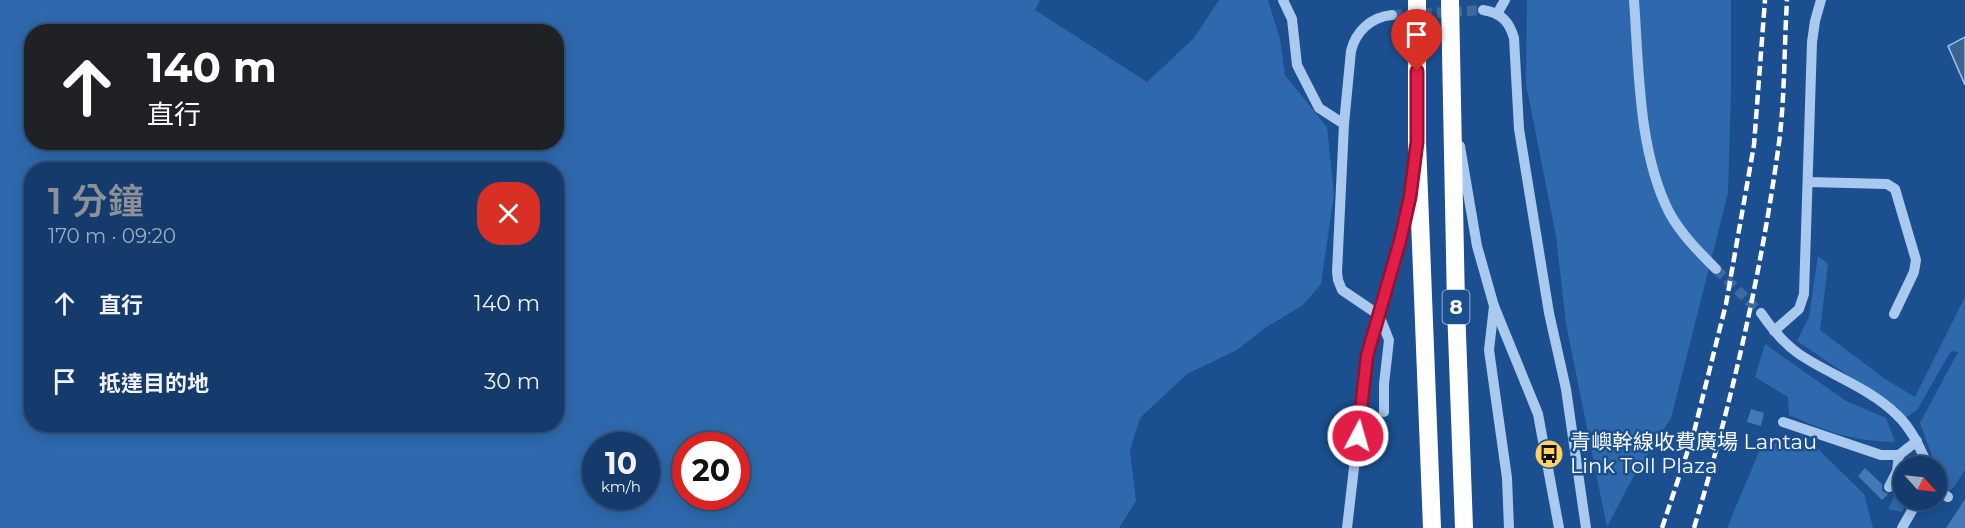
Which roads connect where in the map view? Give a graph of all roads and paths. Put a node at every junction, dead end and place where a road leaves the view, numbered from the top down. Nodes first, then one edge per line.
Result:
1 (1283, 0) edge
2 (1416, 0) edge
3 (1450, 0) edge
4 (1505, 0) edge
5 (1634, 0) edge
6 (1821, 0) edge
7 (1483, 10) tunnel mouth
8 (1497, 14) junction
9 (1392, 15) tunnel mouth
10 (1451, 86) junction
11 (1344, 124) junction
12 (1417, 142) junction
13 (1808, 182) junction
14 (1716, 269) tunnel mouth
15 (1494, 306) junction
16 (1761, 313) tunnel mouth
17 (1379, 315) junction
18 (1894, 315) dead end
19 (1774, 331) junction
20 (1384, 412) dead end
21 (1783, 422) dead end
22 (1917, 441) junction
23 (1899, 454) junction
24 (1924, 456) edge
25 (1889, 487) dead end
26 (1912, 510) edge
27 (1347, 528) edge
28 (1432, 528) edge
29 (1464, 528) edge
30 (1509, 528) edge
31 (1559, 528) edge
32 (1586, 528) edge
33 (1902, 528) edge

1 - 11 lane
2 - 12 highway, 8
3 - 10 highway, 8
4 - 8 lane
5 - 14 lane
6 - 13 lane
7 - 8 lane
8 - 32 lane
9 - 11 lane
10 - 15 lane
10 - 29 highway, 8
11 - 17 lane
12 - 17 lane
12 - 28 highway, 8
13 - 18 lane
13 - 19 lane
15 - 30 lane
15 - 31 lane
16 - 19 lane
17 - 20 lane
17 - 27 lane
19 - 22 lane
21 - 23 lane
22 - 23 lane
22 - 24 lane
23 - 25 lane
26 - 33 lane

